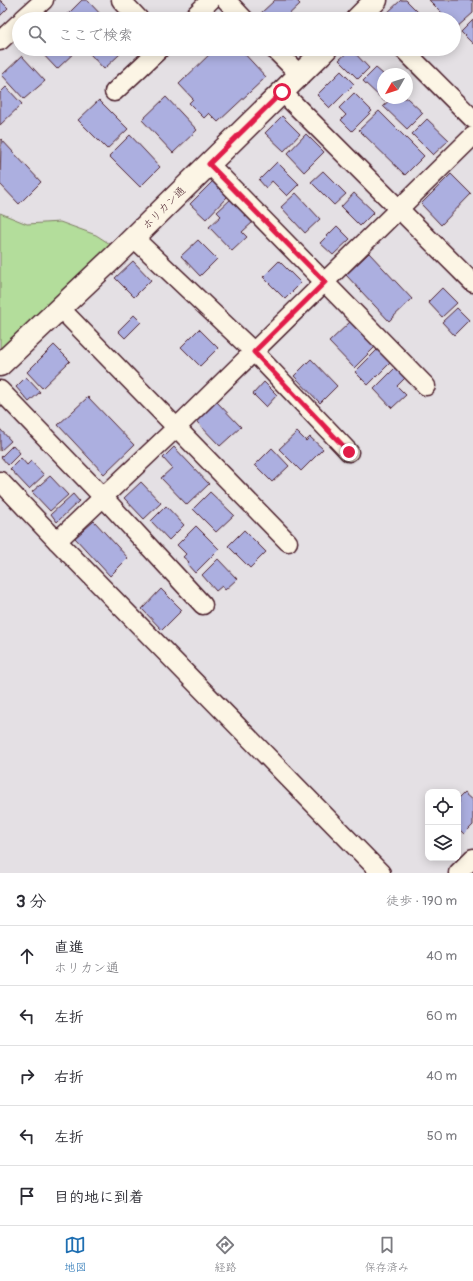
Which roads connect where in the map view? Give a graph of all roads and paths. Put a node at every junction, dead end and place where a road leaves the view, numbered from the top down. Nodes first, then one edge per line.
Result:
1 (44, 0) edge
2 (121, 0) edge
3 (211, 0) edge
4 (226, 0) edge
5 (31, 12) edge
6 (132, 12) edge
7 (198, 12) edge
8 (237, 12) edge
9 (12, 30) edge
10 (0, 41) edge
11 (153, 56) edge
12 (281, 56) edge
13 (319, 56) edge
14 (410, 56) edge
15 (300, 75) junction
16 (114, 92) dead end
17 (282, 92) junction
18 (473, 120) edge
19 (473, 136) edge
20 (209, 164) junction
21 (399, 209) junction
22 (134, 238) junction
23 (325, 282) junction
24 (473, 283) edge
25 (60, 308) junction
26 (254, 352) junction
27 (0, 365) edge
28 (426, 386) dead end
29 (0, 390) edge
30 (176, 428) junction
31 (349, 452) dead end
32 (0, 481) edge
33 (103, 497) junction
34 (57, 541) junction
35 (288, 542) dead end
36 (203, 605) dead end
37 (473, 858) edge
38 (381, 873) edge
39 (458, 873) edge

1 - 5 street
2 - 6 street
3 - 7 street
4 - 8 street
9 - 10 street
11 - 16 street
12 - 15 street
13 - 15 street, ホリカン通
14 - 18 street
15 - 17 street, ホリカン通
17 - 20 street, ホリカン通
17 - 21 street
19 - 21 street
20 - 22 street, ホリカン通
20 - 23 street
21 - 23 street
21 - 24 street
22 - 25 street, ホリカン通
22 - 26 street
23 - 26 street
23 - 28 street
25 - 27 street, ホリカン通
25 - 30 street
26 - 30 street
26 - 31 street
29 - 33 street
30 - 33 street
30 - 35 street
32 - 34 street
33 - 34 street
33 - 36 street
34 - 38 street
37 - 39 street

